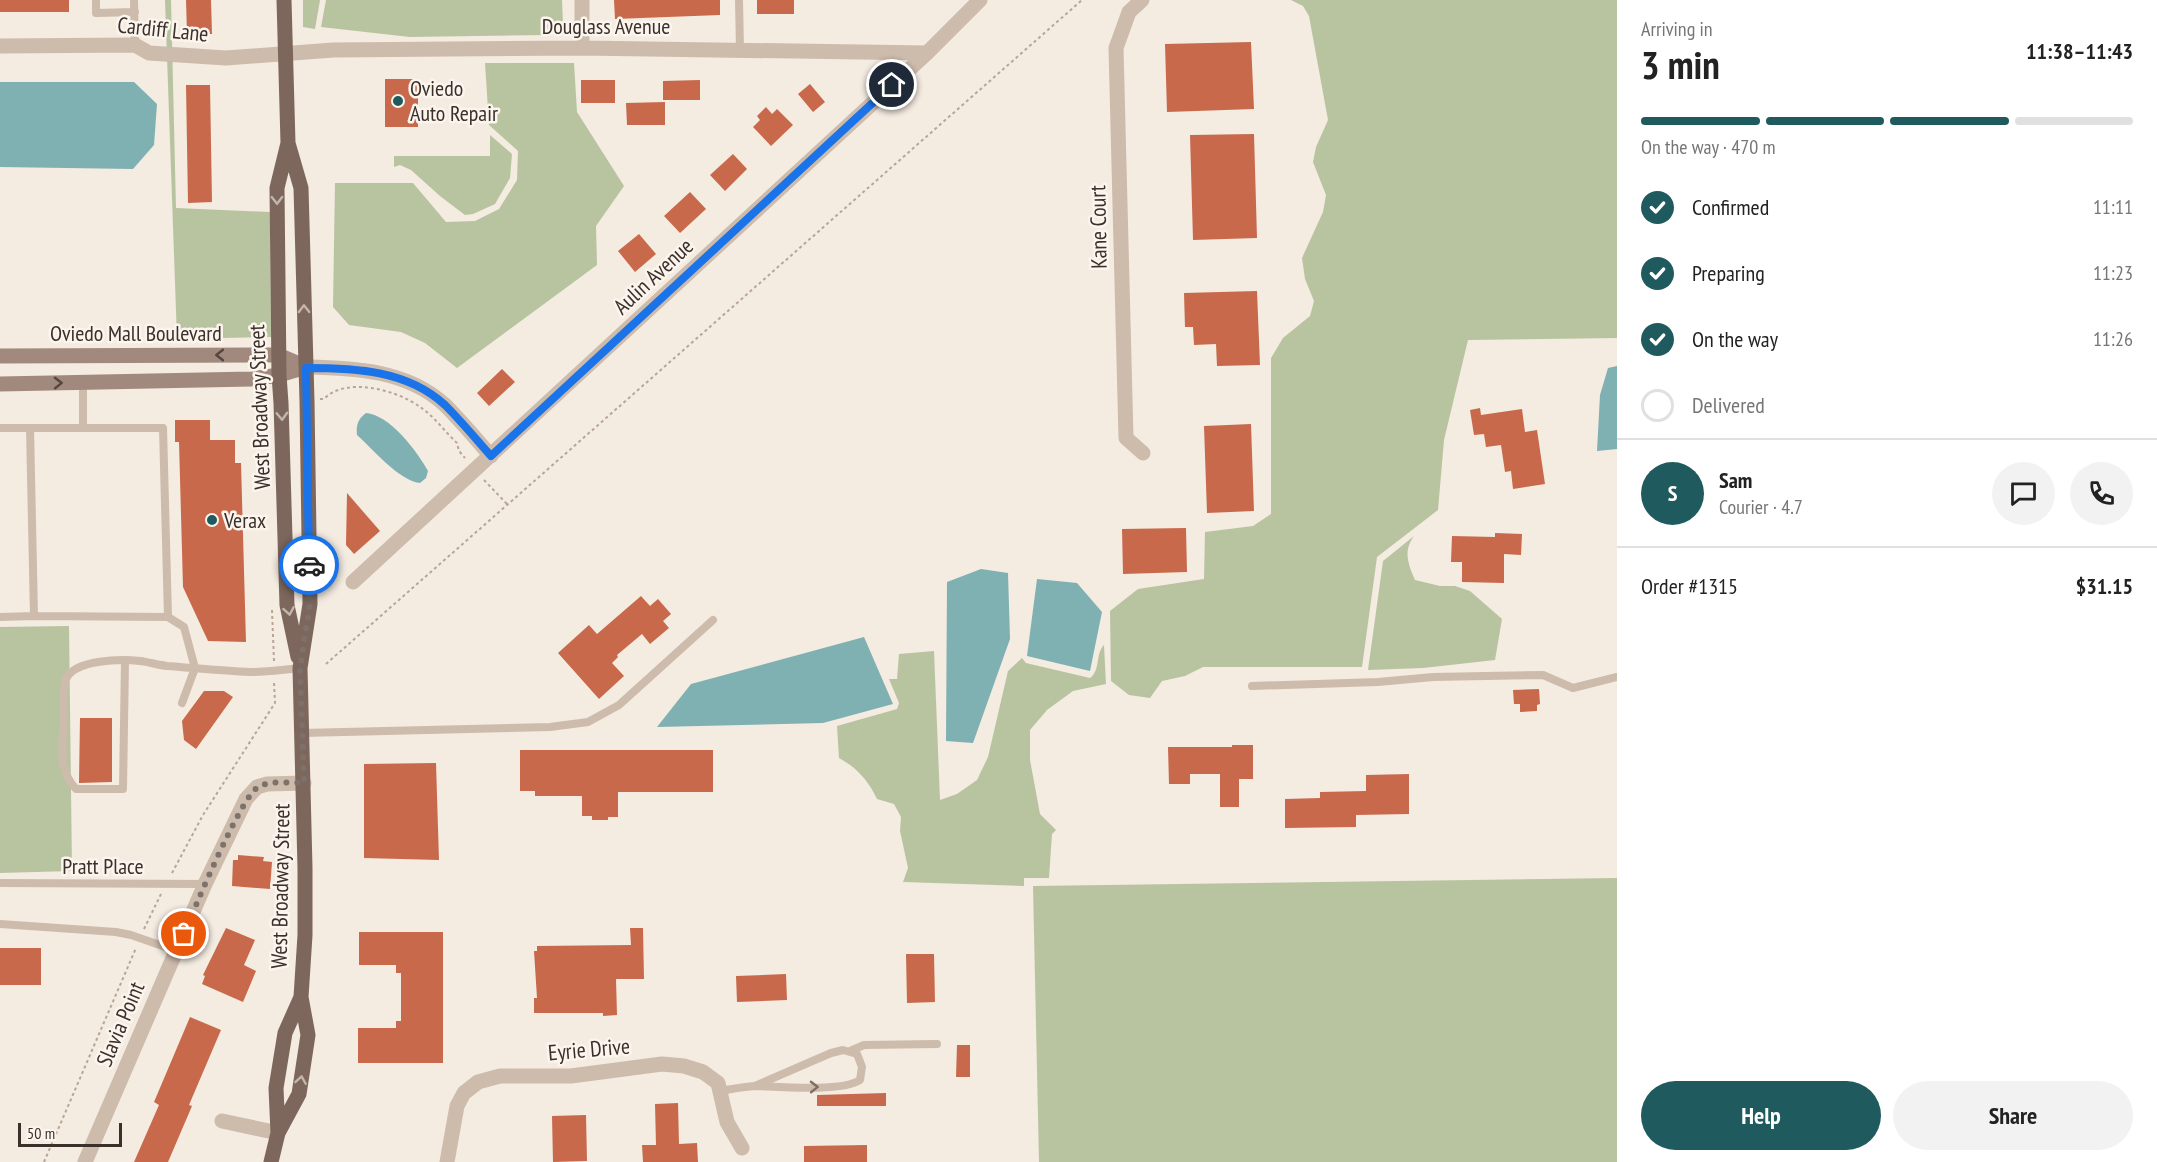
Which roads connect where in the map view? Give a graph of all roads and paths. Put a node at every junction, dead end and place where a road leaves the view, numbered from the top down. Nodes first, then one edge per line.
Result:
1 (96, 0) edge
2 (134, 0) edge
3 (284, 0) edge
4 (582, 0) edge
5 (739, 0) edge
6 (980, 0) edge
7 (1082, 0) edge
8 (1142, 0) edge
9 (135, 12) junction
10 (135, 45) junction
11 (0, 46) edge
12 (582, 48) junction
13 (740, 50) junction
14 (927, 53) junction
15 (285, 54) junction
16 (288, 143) junction
17 (278, 355) junction
18 (0, 356) edge
19 (306, 368) junction
20 (279, 375) junction
21 (83, 382) junction
22 (0, 384) edge
23 (324, 399) dead end
24 (0, 428) edge
25 (30, 428) junction
26 (83, 428) junction
27 (1143, 453) dead end
28 (491, 456) junction
29 (467, 461) dead end
30 (479, 475) dead end
31 (507, 504) junction
32 (353, 582) dead end
33 (34, 616) junction
34 (0, 617) edge
35 (168, 617) junction
36 (713, 620) dead end
37 (125, 661) junction
38 (326, 663) dead end
39 (195, 668) junction
40 (300, 668) junction
41 (1617, 677) edge
42 (274, 680) dead end
43 (1252, 686) dead end
44 (182, 703) dead end
45 (302, 733) junction
46 (304, 783) junction
47 (0, 883) edge
48 (166, 884) junction
49 (205, 884) junction
50 (0, 924) edge
51 (140, 938) junction
52 (177, 951) junction
53 (301, 997) junction
54 (937, 1044) dead end
55 (850, 1051) junction
56 (755, 1086) junction
57 (720, 1091) junction
58 (222, 1121) dead end
59 (278, 1133) junction
60 (742, 1148) dead end
61 (44, 1162) edge
62 (85, 1162) edge
63 (271, 1162) edge
64 (447, 1162) edge

1 - 9 lane
2 - 9 lane
3 - 15 main road, West Broadway Street
4 - 12 street
5 - 13 lane
6 - 14 street, Aulin Avenue
7 - 31 path
8 - 27 street, Kane Court
9 - 10 lane
10 - 11 street, Cardiff Lane
10 - 15 street, Cardiff Lane
12 - 13 street, Douglass Avenue
12 - 15 street, Douglass Avenue
13 - 14 street, Douglass Avenue
14 - 28 street, Aulin Avenue
15 - 16 main road, West Broadway Street
16 -> 17 main road, West Broadway Street
19 -> 16 main road, West Broadway Street
17 -> 18 street, Oviedo Mall Boulevard
17 - 19 street, Oviedo Mall Boulevard
17 - 20 main road, West Broadway Street
19 - 20 street, Oviedo Mall Boulevard
19 - 28 street, Oviedo Mall Boulevard
19 - 40 main road, West Broadway Street
20 - 21 street, Oviedo Mall Boulevard
20 -> 40 main road, West Broadway Street
22 -> 21 street, Oviedo Mall Boulevard
21 - 26 lane
23 - 29 path
24 - 25 lane
25 - 26 lane
25 - 33 lane
26 - 35 lane
28 - 32 street, Aulin Avenue
30 - 31 path
31 - 38 path
33 - 34 lane
33 - 35 lane
35 - 39 lane
36 - 45 lane
37 - 37 lane
37 - 39 lane
39 - 40 lane
39 - 44 lane
40 - 45 main road, West Broadway Street
41 - 43 lane
42 - 48 path
45 - 46 main road, West Broadway Street
46 - 49 street, Slavia Point
46 - 53 main road, West Broadway Street
47 - 48 lane, Pratt Place
48 - 49 lane, Pratt Place
48 - 51 path
49 - 52 street, Slavia Point
50 - 51 lane
51 - 52 lane
51 - 61 path
52 - 62 street, Slavia Point
53 - 59 main road, West Broadway Street
59 -> 53 main road, West Broadway Street
54 - 55 lane
55 - 56 lane
56 -> 55 lane
56 - 57 lane
57 - 60 street
57 - 64 street, Eyrie Drive
58 - 59 street
59 - 63 main road, West Broadway Street

